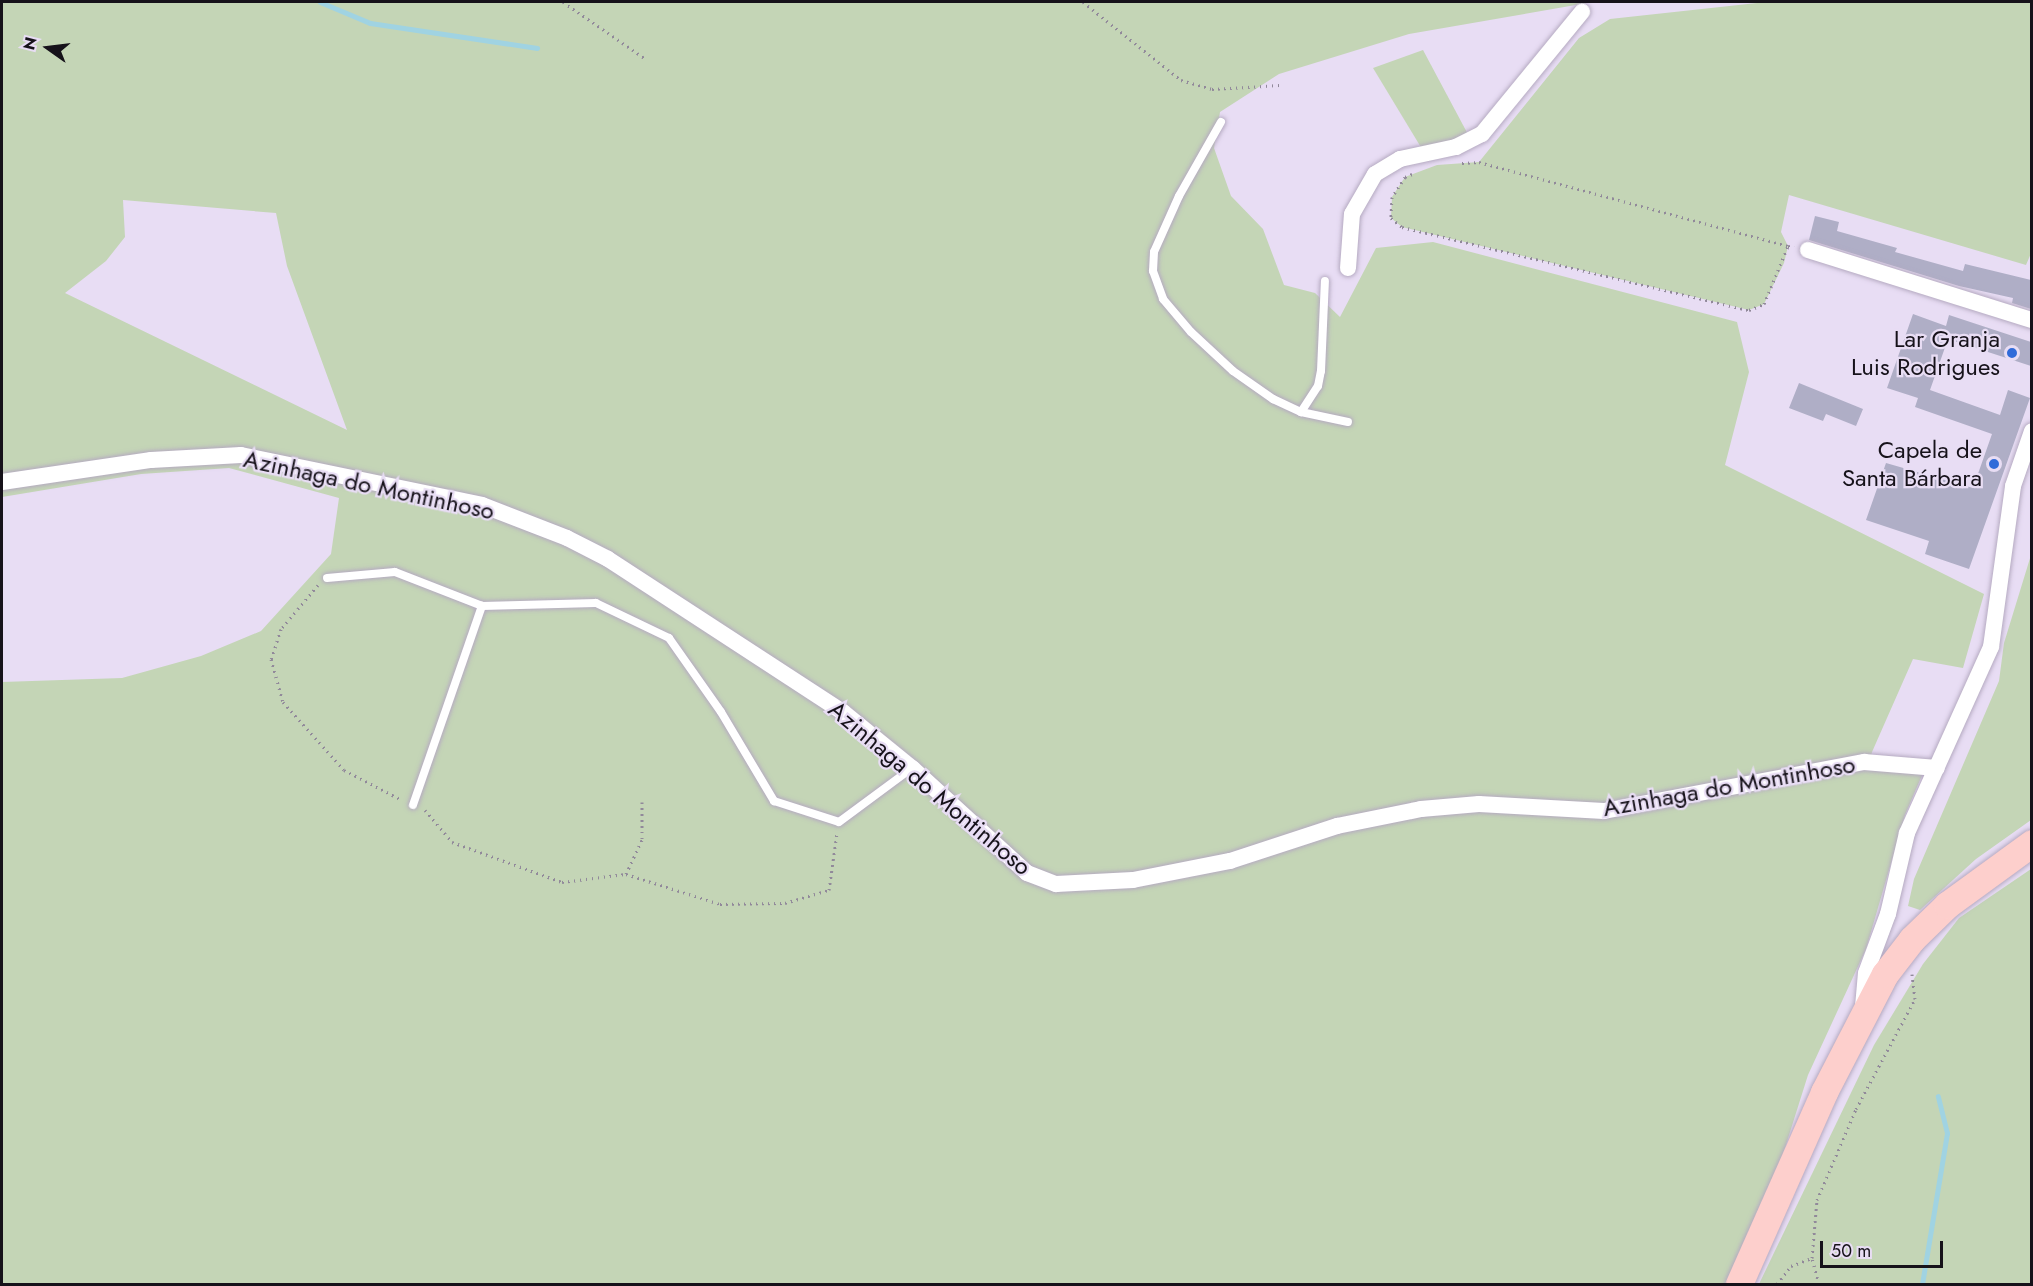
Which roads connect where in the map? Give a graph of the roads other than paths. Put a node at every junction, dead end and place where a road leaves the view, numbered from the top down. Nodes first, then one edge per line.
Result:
1 (1582, 12) dead end
2 (1221, 122) dead end
3 (1808, 250) road end
4 (1348, 268) dead end
5 (1325, 281) dead end
6 (2031, 320) edge
7 (1301, 412) junction
8 (1348, 422) dead end
9 (2031, 431) edge
10 (2, 482) edge
11 (327, 578) road end
12 (482, 606) junction
13 (912, 768) junction
14 (1937, 768) junction
15 (413, 805) road end
16 (2031, 843) edge
17 (1862, 1012) junction
18 (1739, 1284) edge

1 - 4 street
2 - 7 lane
3 - 6 street
5 - 7 lane
7 - 8 lane
9 - 14 street
10 - 13 street, Azinhaga do Montinhoso
11 - 12 lane
12 - 13 lane
12 - 15 lane
13 - 14 street, Azinhaga do Montinhoso
14 - 17 street
16 - 17 main road
17 - 18 main road

